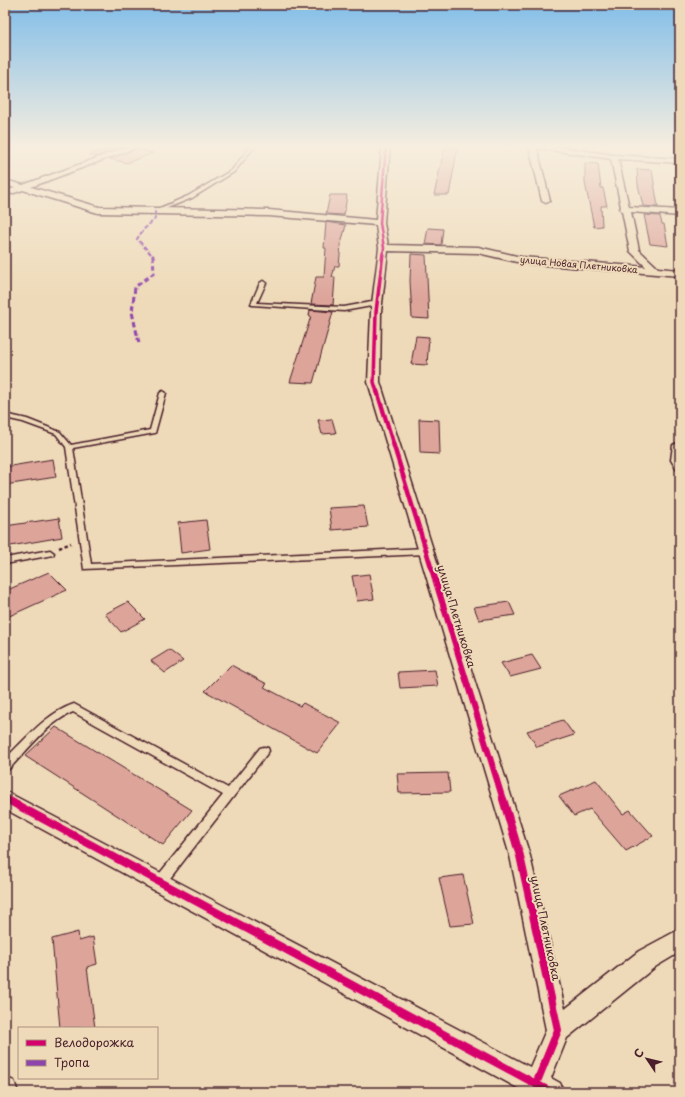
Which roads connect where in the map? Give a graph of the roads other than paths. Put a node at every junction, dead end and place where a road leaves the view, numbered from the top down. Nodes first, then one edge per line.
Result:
1 (57, 197) edge
2 (190, 197) edge
3 (382, 197) edge
4 (545, 197) edge
5 (622, 197) edge
6 (546, 201) dead end
7 (624, 209) junction
8 (155, 211) junction
9 (680, 213) edge
10 (380, 223) junction
11 (384, 248) junction
12 (654, 271) junction
13 (680, 273) edge
14 (263, 283) dead end
15 (377, 302) junction
16 (163, 393) dead end
17 (5, 416) edge
18 (680, 444) edge
19 (69, 447) junction
20 (680, 468) edge
21 (426, 551) junction
22 (50, 553) road end
23 (5, 562) edge
24 (264, 751) dead end
25 (5, 766) edge
26 (230, 794) junction
27 (5, 799) edge
28 (160, 882) junction
29 (680, 940) edge
30 (558, 1030) junction
31 (544, 1088) edge

1 - 8 street
2 - 8 lane
3 - 10 street, улица Плетниковка
4 - 6 street
5 - 7 street, улица Новая Плетниковка
7 - 9 street
7 - 12 street, улица Новая Плетниковка
8 - 10 street
10 - 11 street, улица Плетниковка
11 - 12 street, улица Новая Плетниковка
11 - 15 street, улица Плетниковка
12 - 13 street, улица Новая Плетниковка
14 - 15 lane
15 - 21 street, улица Плетниковка
16 - 19 lane
17 - 19 lane
18 - 20 lane
19 - 21 lane
21 - 30 street, улица Плетниковка
22 - 23 lane
24 - 26 lane
25 - 26 lane
26 - 28 lane
27 - 28 street
28 - 31 street
29 - 30 street
30 - 31 street

